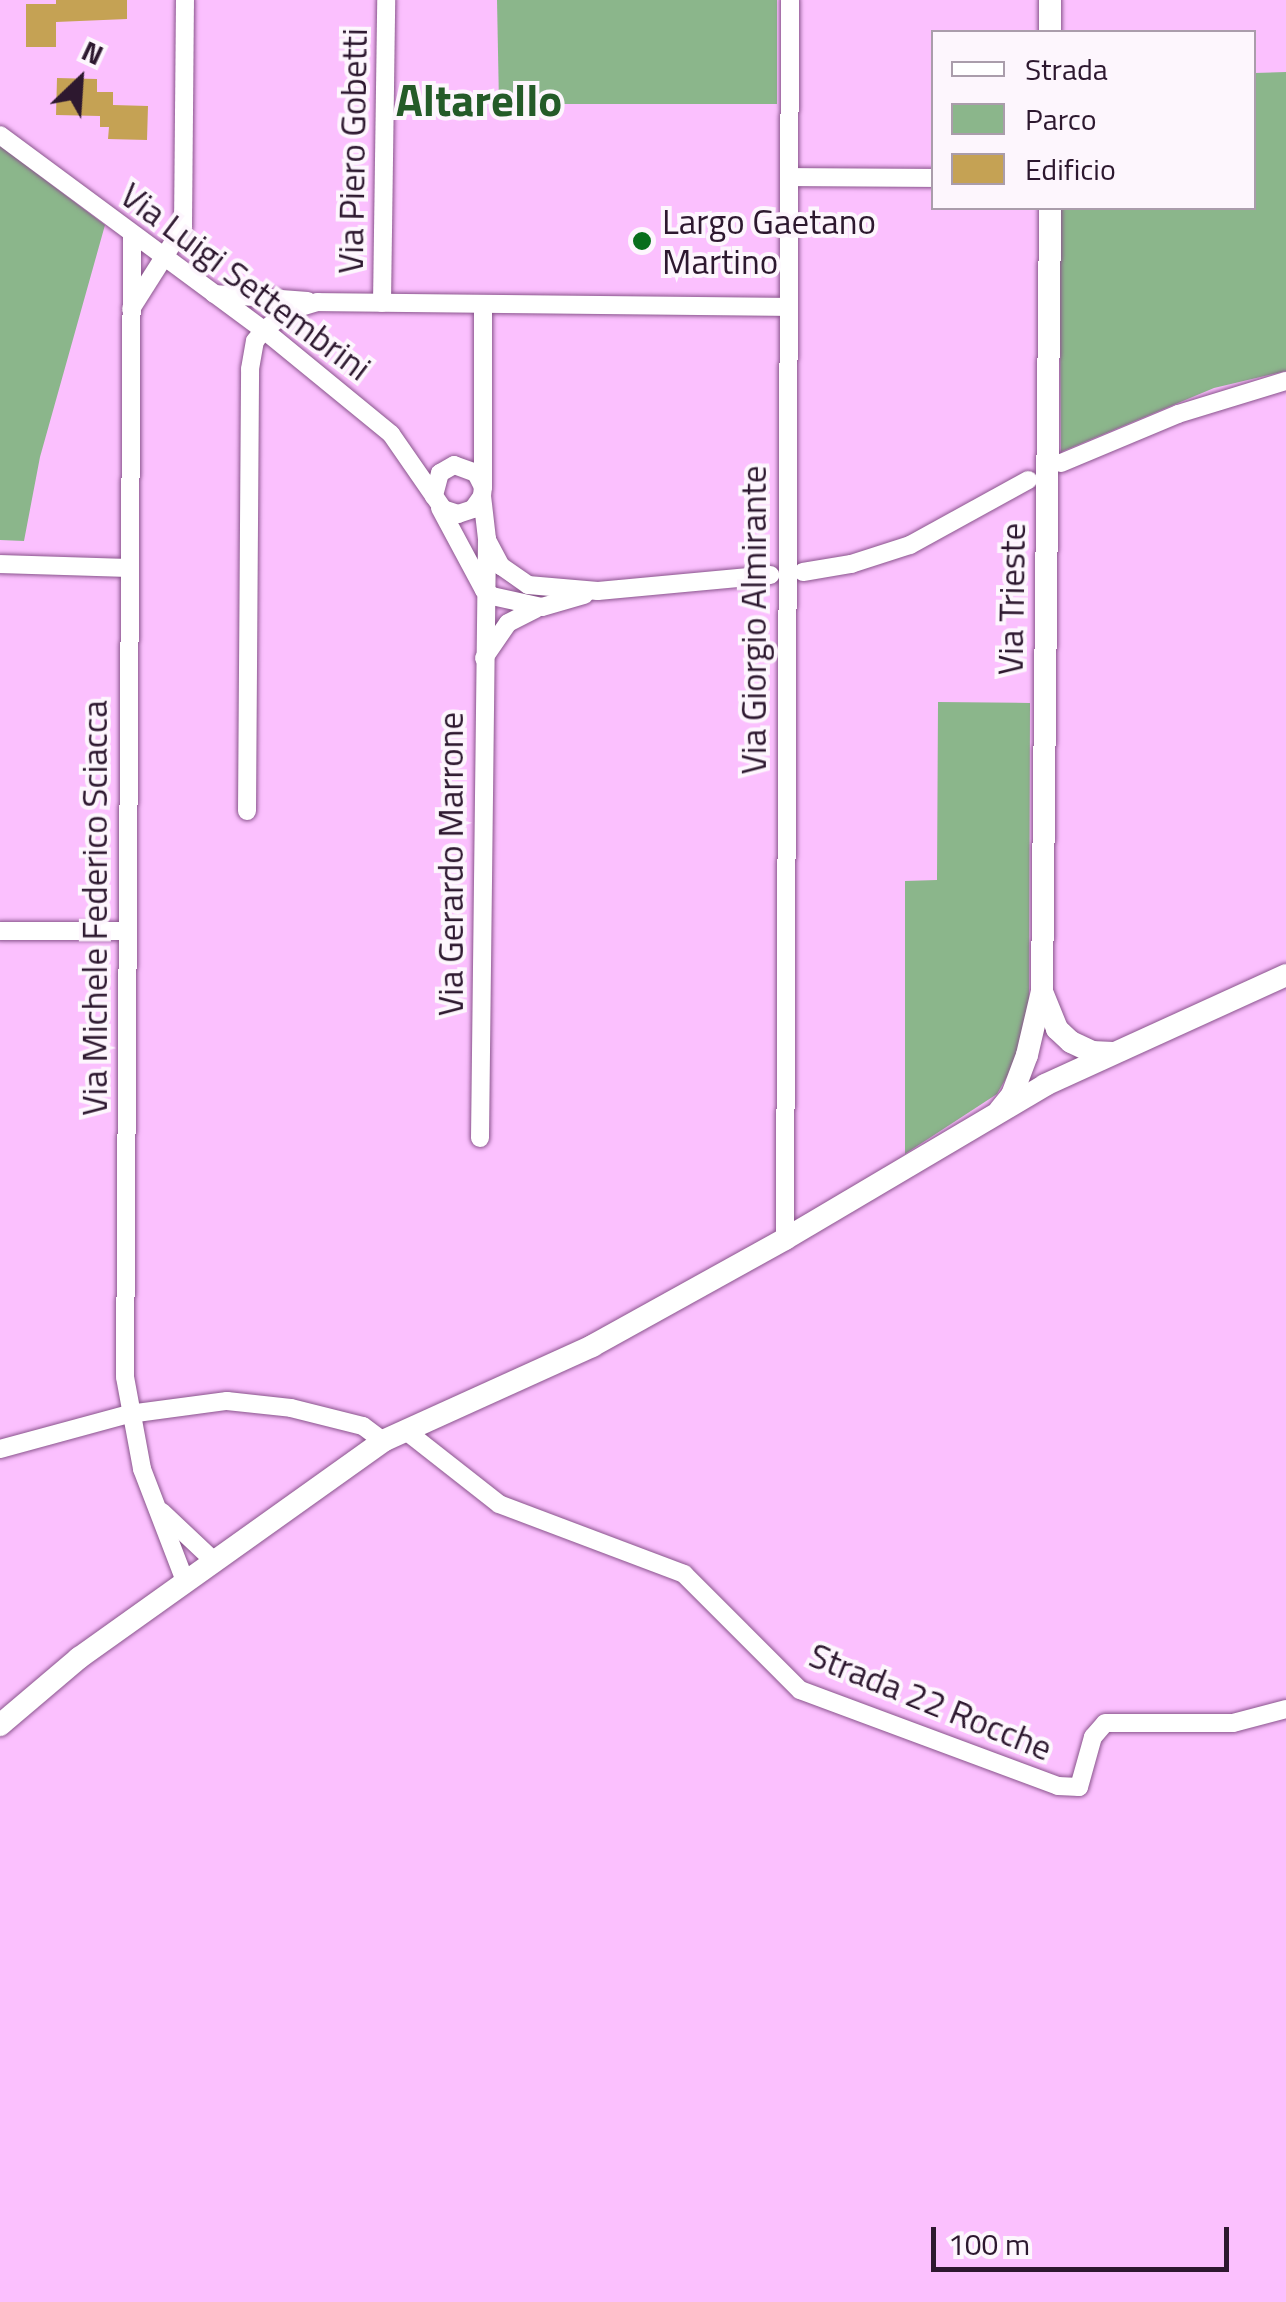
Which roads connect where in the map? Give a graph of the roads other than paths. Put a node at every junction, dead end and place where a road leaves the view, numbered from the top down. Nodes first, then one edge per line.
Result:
1 (186, 0) edge
2 (386, 0) edge
3 (790, 0) edge
4 (1050, 0) edge
5 (1050, 30) edge
6 (0, 135) edge
7 (788, 177) junction
8 (931, 178) edge
9 (1050, 210) edge
10 (132, 236) junction
11 (165, 260) junction
12 (213, 294) junction
13 (318, 302) junction
14 (382, 303) junction
15 (483, 304) junction
16 (786, 306) junction
17 (130, 312) junction
18 (264, 330) junction
19 (1286, 381) edge
20 (1061, 463) dead end
21 (1028, 480) dead end
22 (482, 492) junction
23 (436, 500) junction
24 (487, 539) junction
25 (0, 564) edge
26 (128, 568) junction
27 (803, 572) dead end
28 (770, 575) dead end
29 (484, 590) junction
30 (598, 591) junction
31 (542, 606) junction
32 (483, 658) junction
33 (247, 811) dead end
34 (0, 930) edge
35 (126, 931) junction
36 (1286, 975) edge
37 (1046, 1029) junction
38 (1113, 1053) junction
39 (1055, 1080) junction
40 (993, 1117) junction
41 (480, 1138) dead end
42 (785, 1239) junction
43 (130, 1414) junction
44 (406, 1431) junction
45 (383, 1440) junction
46 (0, 1448) edge
47 (154, 1499) junction
48 (213, 1560) junction
49 (184, 1581) junction
50 (1286, 1709) edge
51 (0, 1726) edge

1 - 11 street
2 - 14 street, Via Piero Gobetti
3 - 7 street, Via Giorgio Almirante
4 - 5 street
6 - 10 street, Via Luigi Settembrini
7 - 8 street
7 - 16 street, Via Giorgio Almirante
9 - 37 street, Via Trieste
10 - 11 street, Via Luigi Settembrini
10 - 17 street, Via Michele Federico Sciacca
11 - 12 street, Via Luigi Settembrini
11 - 17 street
12 - 13 street
12 - 18 street, Via Luigi Settembrini
13 - 14 street
13 - 18 street
14 - 15 street
15 - 16 street
15 - 22 street, Via Gerardo Marrone
16 - 42 street, Via Giorgio Almirante
17 - 26 street, Via Michele Federico Sciacca
18 - 23 street, Via Luigi Settembrini
18 - 33 street
19 - 20 street
21 - 27 street
22 - 23 street
22 - 23 street
22 - 24 street, Via Gerardo Marrone
23 - 29 street, Via Luigi Settembrini
24 - 29 street, Via Gerardo Marrone
24 - 30 street
25 - 26 street
26 - 35 street, Via Michele Federico Sciacca
28 - 30 street
29 - 31 street
29 - 32 street, Via Gerardo Marrone
30 - 31 street
31 - 32 street
32 - 41 street, Via Gerardo Marrone
34 - 35 street
35 - 43 street, Via Michele Federico Sciacca
36 - 38 street
37 - 38 street
37 - 39 street
37 - 40 street
38 - 39 street
39 - 40 street
40 - 42 street
42 - 44 street
43 - 45 street
43 - 46 street
43 - 47 street, Via Michele Federico Sciacca
44 - 45 street
44 - 50 street, Strada 22 Rocche
45 - 48 street
47 - 48 street
47 - 49 street, Via Michele Federico Sciacca
48 - 49 street
49 - 51 street

